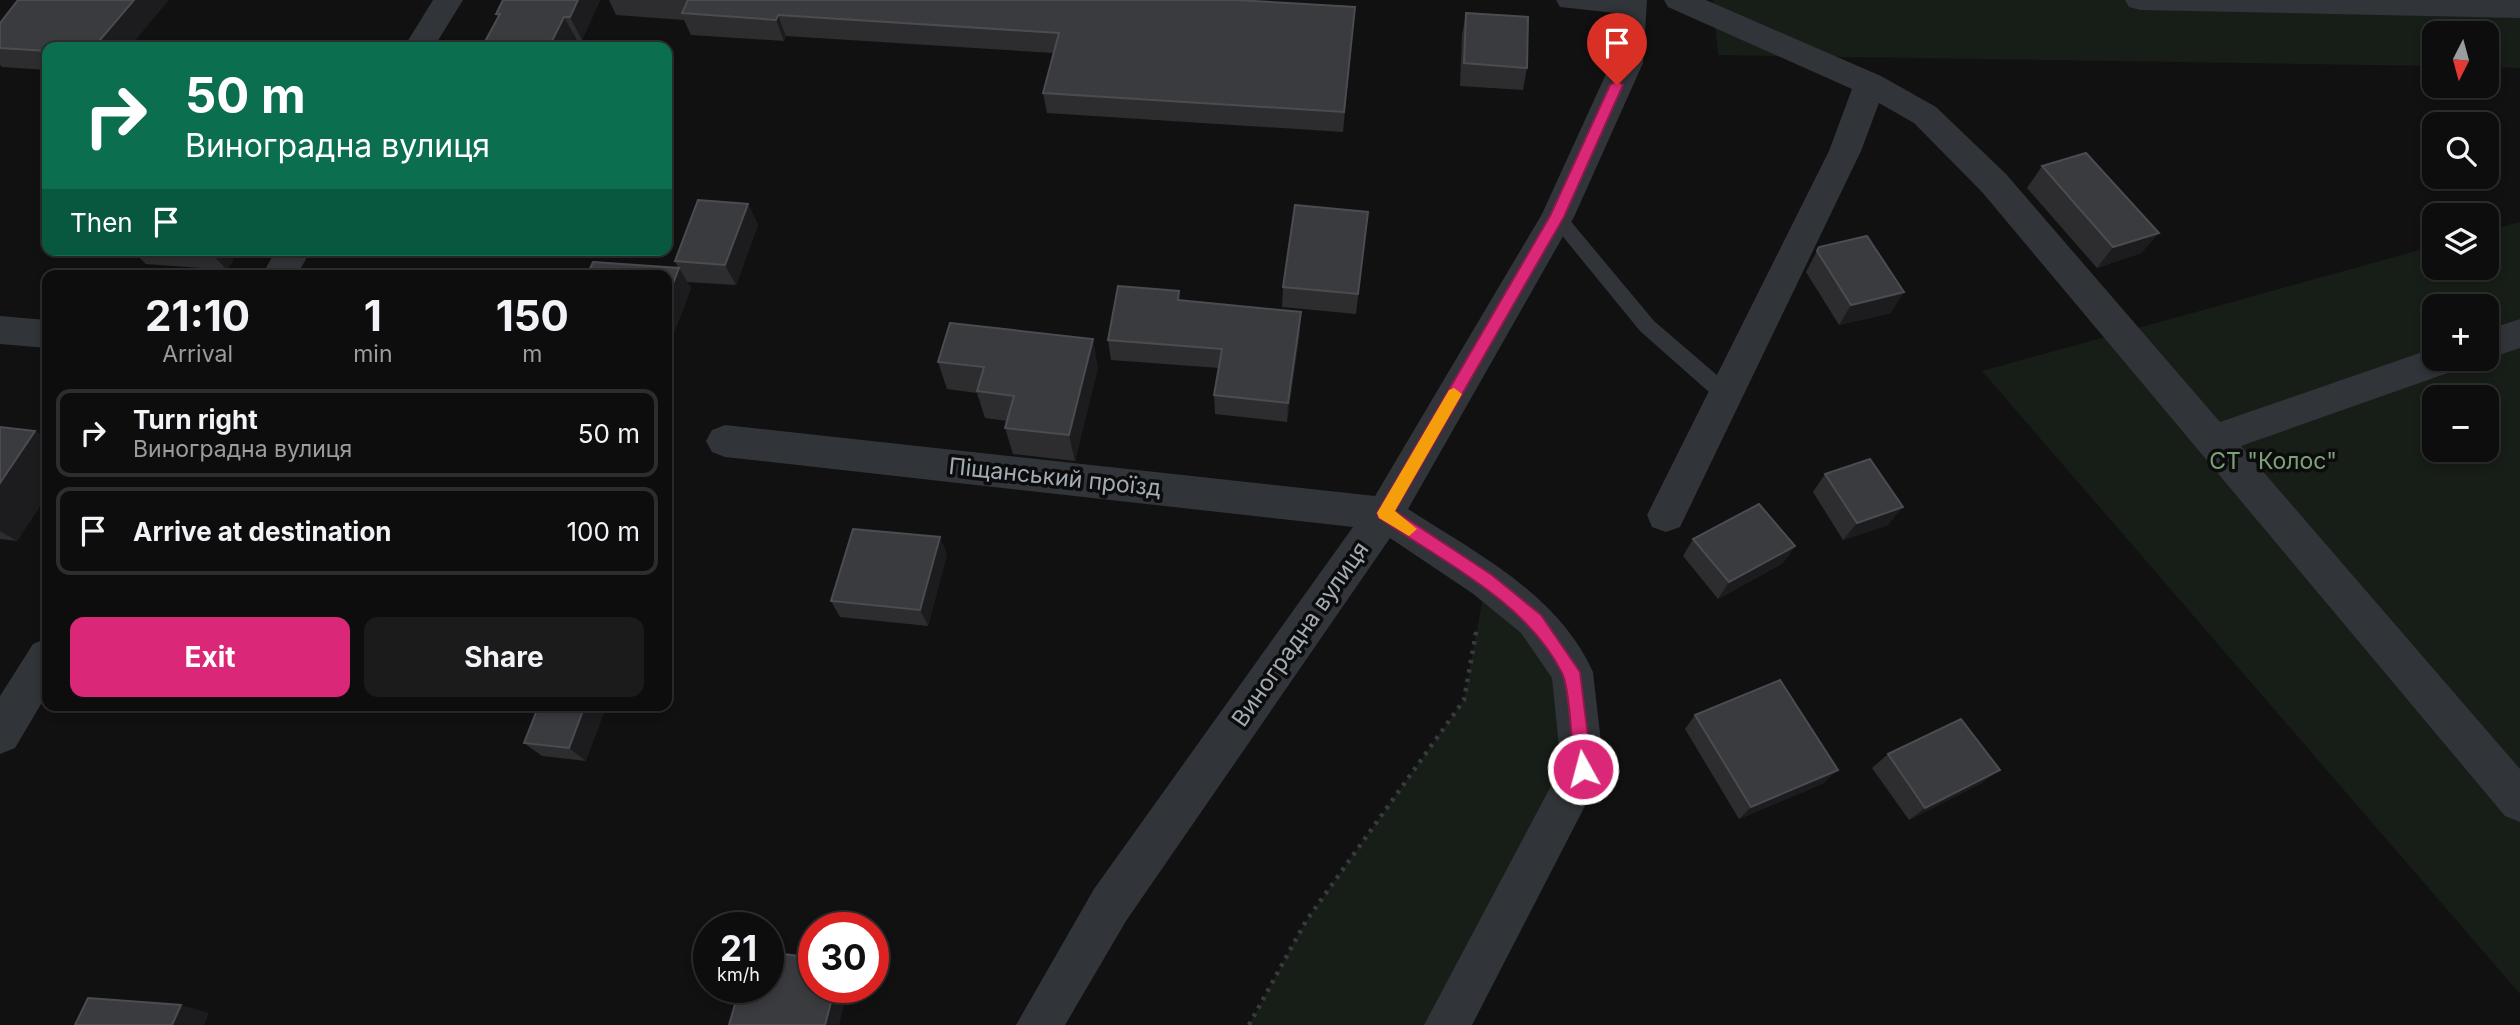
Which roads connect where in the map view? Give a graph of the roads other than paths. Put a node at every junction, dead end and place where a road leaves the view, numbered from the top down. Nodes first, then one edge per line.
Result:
1 (448, 0) edge
2 (1571, 0) edge
3 (1679, 0) edge
4 (2158, 0) edge
5 (1631, 2) edge
6 (2520, 8) edge
7 (422, 42) edge
8 (1870, 85) junction
9 (1557, 217) junction
10 (0, 330) edge
11 (2520, 333) edge
12 (42, 334) edge
13 (2499, 341) edge
14 (2422, 367) edge
15 (1725, 394) junction
16 (2212, 440) junction
17 (724, 441) dead end
18 (1385, 513) junction
19 (1666, 515) dead end
20 (42, 665) edge
21 (0, 734) edge
22 (2520, 801) edge
23 (1039, 1025) edge
24 (1447, 1025) edge

1 - 7 street
2 - 5 street
3 - 8 street
4 - 6 street
5 - 9 street, Виноградна вулиця
8 - 15 street
8 - 16 street
9 - 15 lane
9 - 18 street, Виноградна вулиця
10 - 12 street
11 - 13 street
14 - 16 street
15 - 19 street
16 - 22 street
17 - 18 street, Піщанський проїзд
18 - 23 street, Виноградна вулиця
18 - 24 street
20 - 21 street

